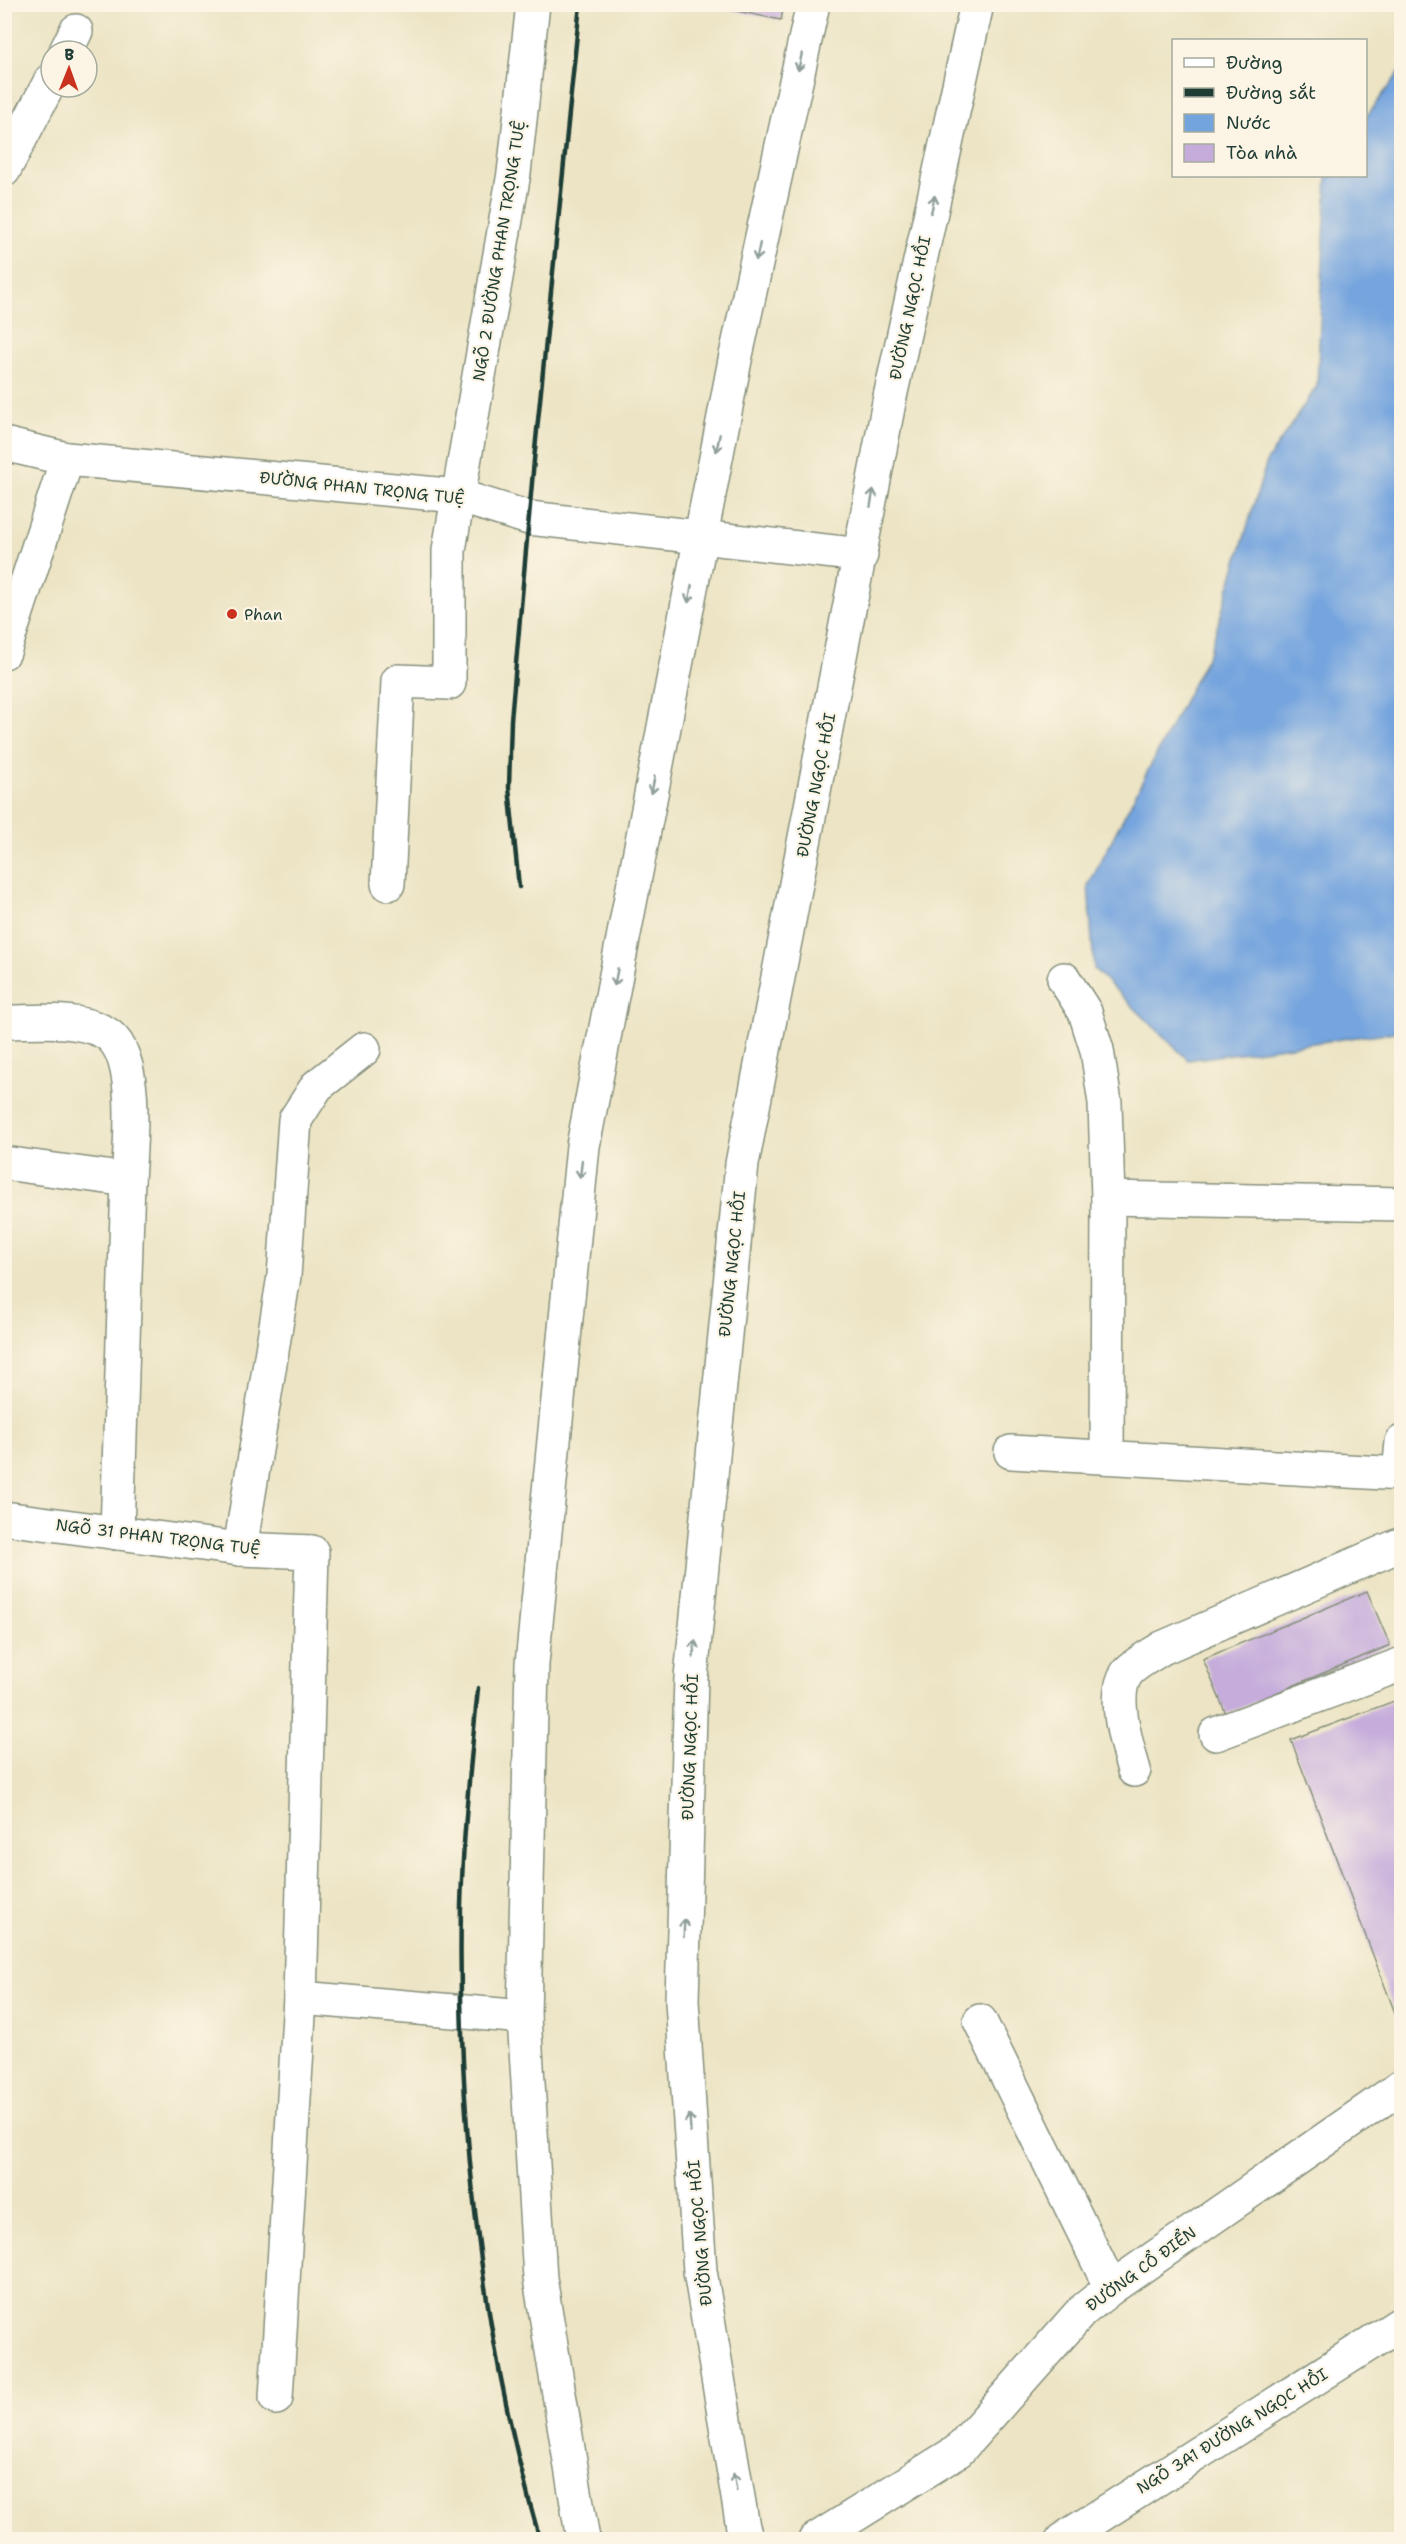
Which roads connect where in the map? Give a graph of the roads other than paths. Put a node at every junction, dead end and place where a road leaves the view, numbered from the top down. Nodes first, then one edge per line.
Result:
1 (533, 4) edge
2 (813, 4) edge
3 (976, 4) edge
4 (41, 99) edge
5 (4, 170) edge
6 (4, 444) edge
7 (67, 459) junction
8 (458, 496) junction
9 (701, 536) junction
10 (861, 555) junction
11 (4, 652) edge
12 (388, 884) dead end
13 (1064, 979) dead end
14 (4, 1022) edge
15 (364, 1049) dead end
16 (4, 1163) edge
17 (128, 1180) junction
18 (1108, 1198) junction
19 (1401, 1204) edge
20 (1011, 1452) dead end
21 (1107, 1457) junction
22 (1401, 1463) edge
23 (4, 1518) edge
24 (117, 1533) junction
25 (1401, 1544) edge
26 (240, 1549) junction
27 (1401, 1664) edge
28 (1216, 1734) dead end
29 (1134, 1770) dead end
30 (300, 1998) junction
31 (524, 2017) junction
32 (980, 2021) dead end
33 (1401, 2086) edge
34 (1111, 2288) junction
35 (1401, 2323) edge
36 (276, 2398) dead end
37 (583, 2540) edge
38 (747, 2540) edge
39 (815, 2540) edge
40 (1062, 2540) edge

1 - 8 main road, NGÕ 2 ĐƯỜNG PHAN TRỌNG TUỆ
2 -> 9 main road
10 -> 3 main road, ĐƯỜNG NGỌC HỒI
4 - 5 main road
6 - 7 main road, ĐƯỜNG PHAN TRỌNG TUỆ
7 - 8 main road, ĐƯỜNG PHAN TRỌNG TUỆ
7 - 11 main road
8 - 9 main road, ĐƯỜNG PHAN TRỌNG TUỆ
8 - 12 main road, NGÕ 2 ĐƯỜNG PHAN TRỌNG TUỆ
9 - 10 main road, ĐƯỜNG PHAN TRỌNG TUỆ
9 -> 31 main road
38 -> 10 main road, ĐƯỜNG NGỌC HỒI
13 - 18 main road
14 - 17 main road
15 - 26 main road
16 - 17 main road
17 - 24 main road
18 - 19 main road
18 - 21 main road
20 - 21 main road
21 - 22 main road
23 - 24 main road, NGÕ 31 PHAN TRỌNG TUỆ
24 - 26 main road, NGÕ 31 PHAN TRỌNG TUỆ
25 - 29 main road
26 - 30 main road, NGÕ 31 PHAN TRỌNG TUỆ
27 - 28 main road
30 - 31 main road
30 - 36 main road
31 - 37 main road
32 - 34 main road
33 - 34 main road, ĐƯỜNG CỔ ĐIỂN
34 - 39 main road, ĐƯỜNG CỔ ĐIỂN
35 - 40 main road, NGÕ 3A1 ĐƯỜNG NGỌC HỒI

